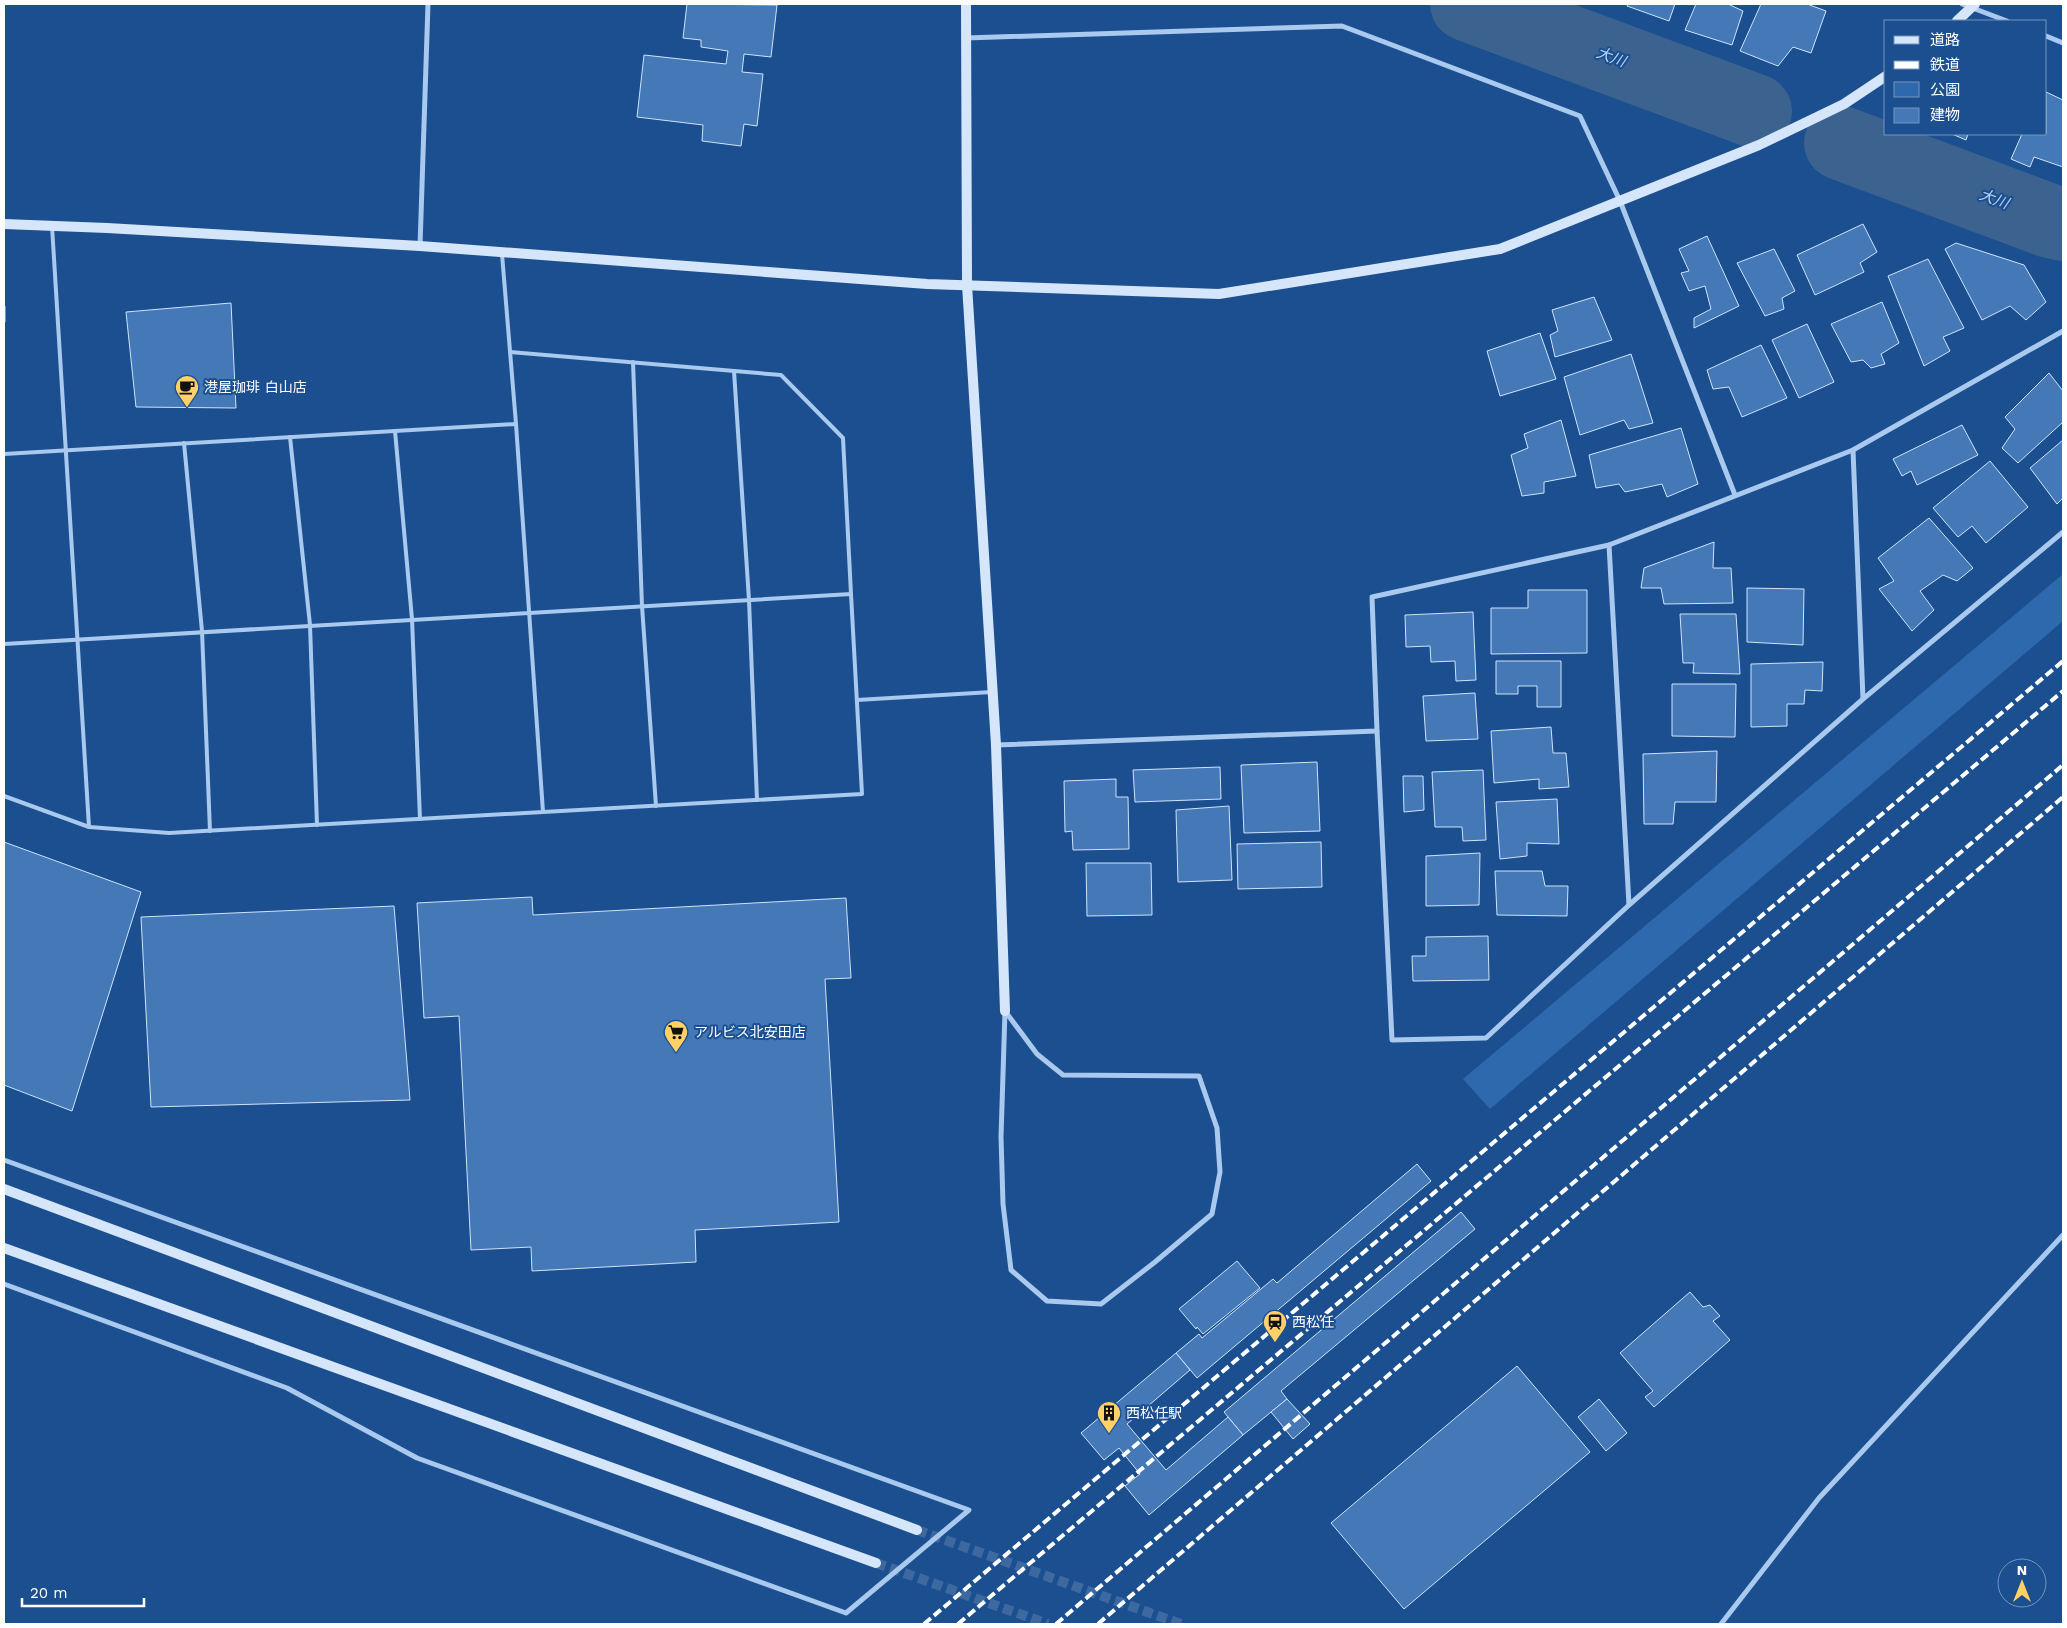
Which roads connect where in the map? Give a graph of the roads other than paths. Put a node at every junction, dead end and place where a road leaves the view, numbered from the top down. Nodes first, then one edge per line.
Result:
1 (428, 4) edge
2 (966, 4) edge
3 (1970, 5) edge
4 (1957, 20) edge
5 (2005, 20) edge
6 (2047, 36) edge
7 (966, 38) junction
8 (2063, 43) edge
9 (1884, 77) edge
10 (1620, 201) junction
11 (4, 224) edge
12 (52, 226) junction
13 (420, 246) junction
14 (502, 252) junction
15 (967, 285) junction
16 (2063, 331) edge
17 (510, 352) junction
18 (633, 362) junction
19 (734, 371) junction
20 (516, 424) junction
21 (395, 431) junction
22 (290, 437) junction
23 (184, 443) junction
24 (66, 450) junction
25 (1853, 450) junction
26 (4, 454) edge
27 (1735, 495) junction
28 (2063, 532) edge
29 (1609, 545) junction
30 (851, 594) junction
31 (749, 600) junction
32 (642, 606) junction
33 (531, 612) junction
34 (412, 619) junction
35 (310, 625) junction
36 (202, 631) junction
37 (78, 638) junction
38 (4, 644) edge
39 (992, 692) junction
40 (1863, 699) junction
41 (857, 700) junction
42 (1377, 731) junction
43 (996, 745) junction
44 (4, 796) edge
45 (756, 800) junction
46 (656, 806) junction
47 (543, 812) junction
48 (420, 819) junction
49 (317, 825) junction
50 (89, 827) junction
51 (210, 831) junction
52 (1629, 905) junction
53 (1005, 1011) junction
54 (4, 1160) edge
55 (4, 1190) edge
56 (2063, 1235) edge
57 (4, 1248) edge
58 (4, 1284) edge
59 (917, 1530) tunnel mouth
60 (876, 1563) tunnel mouth
61 (1721, 1624) edge

1 - 13 street
2 - 7 street
3 - 4 street
3 - 5 street
6 - 8 street
7 - 10 street
7 - 15 street
9 - 10 street
10 - 15 street
10 - 27 street
11 - 12 street
12 - 13 street
12 - 24 lane
13 - 14 street
14 - 15 street
14 - 17 lane
15 - 39 street
16 - 25 street
17 - 18 lane
17 - 20 lane
18 - 19 lane
18 - 32 lane
19 - 30 lane
19 - 31 lane
20 - 21 lane
20 - 33 lane
21 - 22 lane
21 - 34 lane
22 - 23 lane
22 - 35 lane
23 - 24 lane
23 - 36 lane
24 - 26 lane
24 - 37 lane
25 - 27 street
25 - 40 street
27 - 29 street
28 - 40 street
29 - 42 street
29 - 52 street
30 - 31 lane
30 - 41 lane
31 - 32 lane
31 - 45 lane
32 - 33 lane
32 - 46 lane
33 - 34 lane
33 - 47 lane
34 - 35 lane
34 - 48 lane
35 - 36 lane
35 - 49 lane
36 - 37 lane
36 - 51 lane
37 - 38 lane
37 - 50 lane
39 - 41 lane
39 - 43 street
40 - 52 street
41 - 45 lane
42 - 43 street
42 - 52 street
43 - 53 street
44 - 50 lane
45 - 46 lane
46 - 47 lane
47 - 48 lane
48 - 49 lane
49 - 51 lane
50 - 51 lane
53 - 53 street
54 - 58 street
55 - 59 street
56 - 61 street
57 - 60 street

